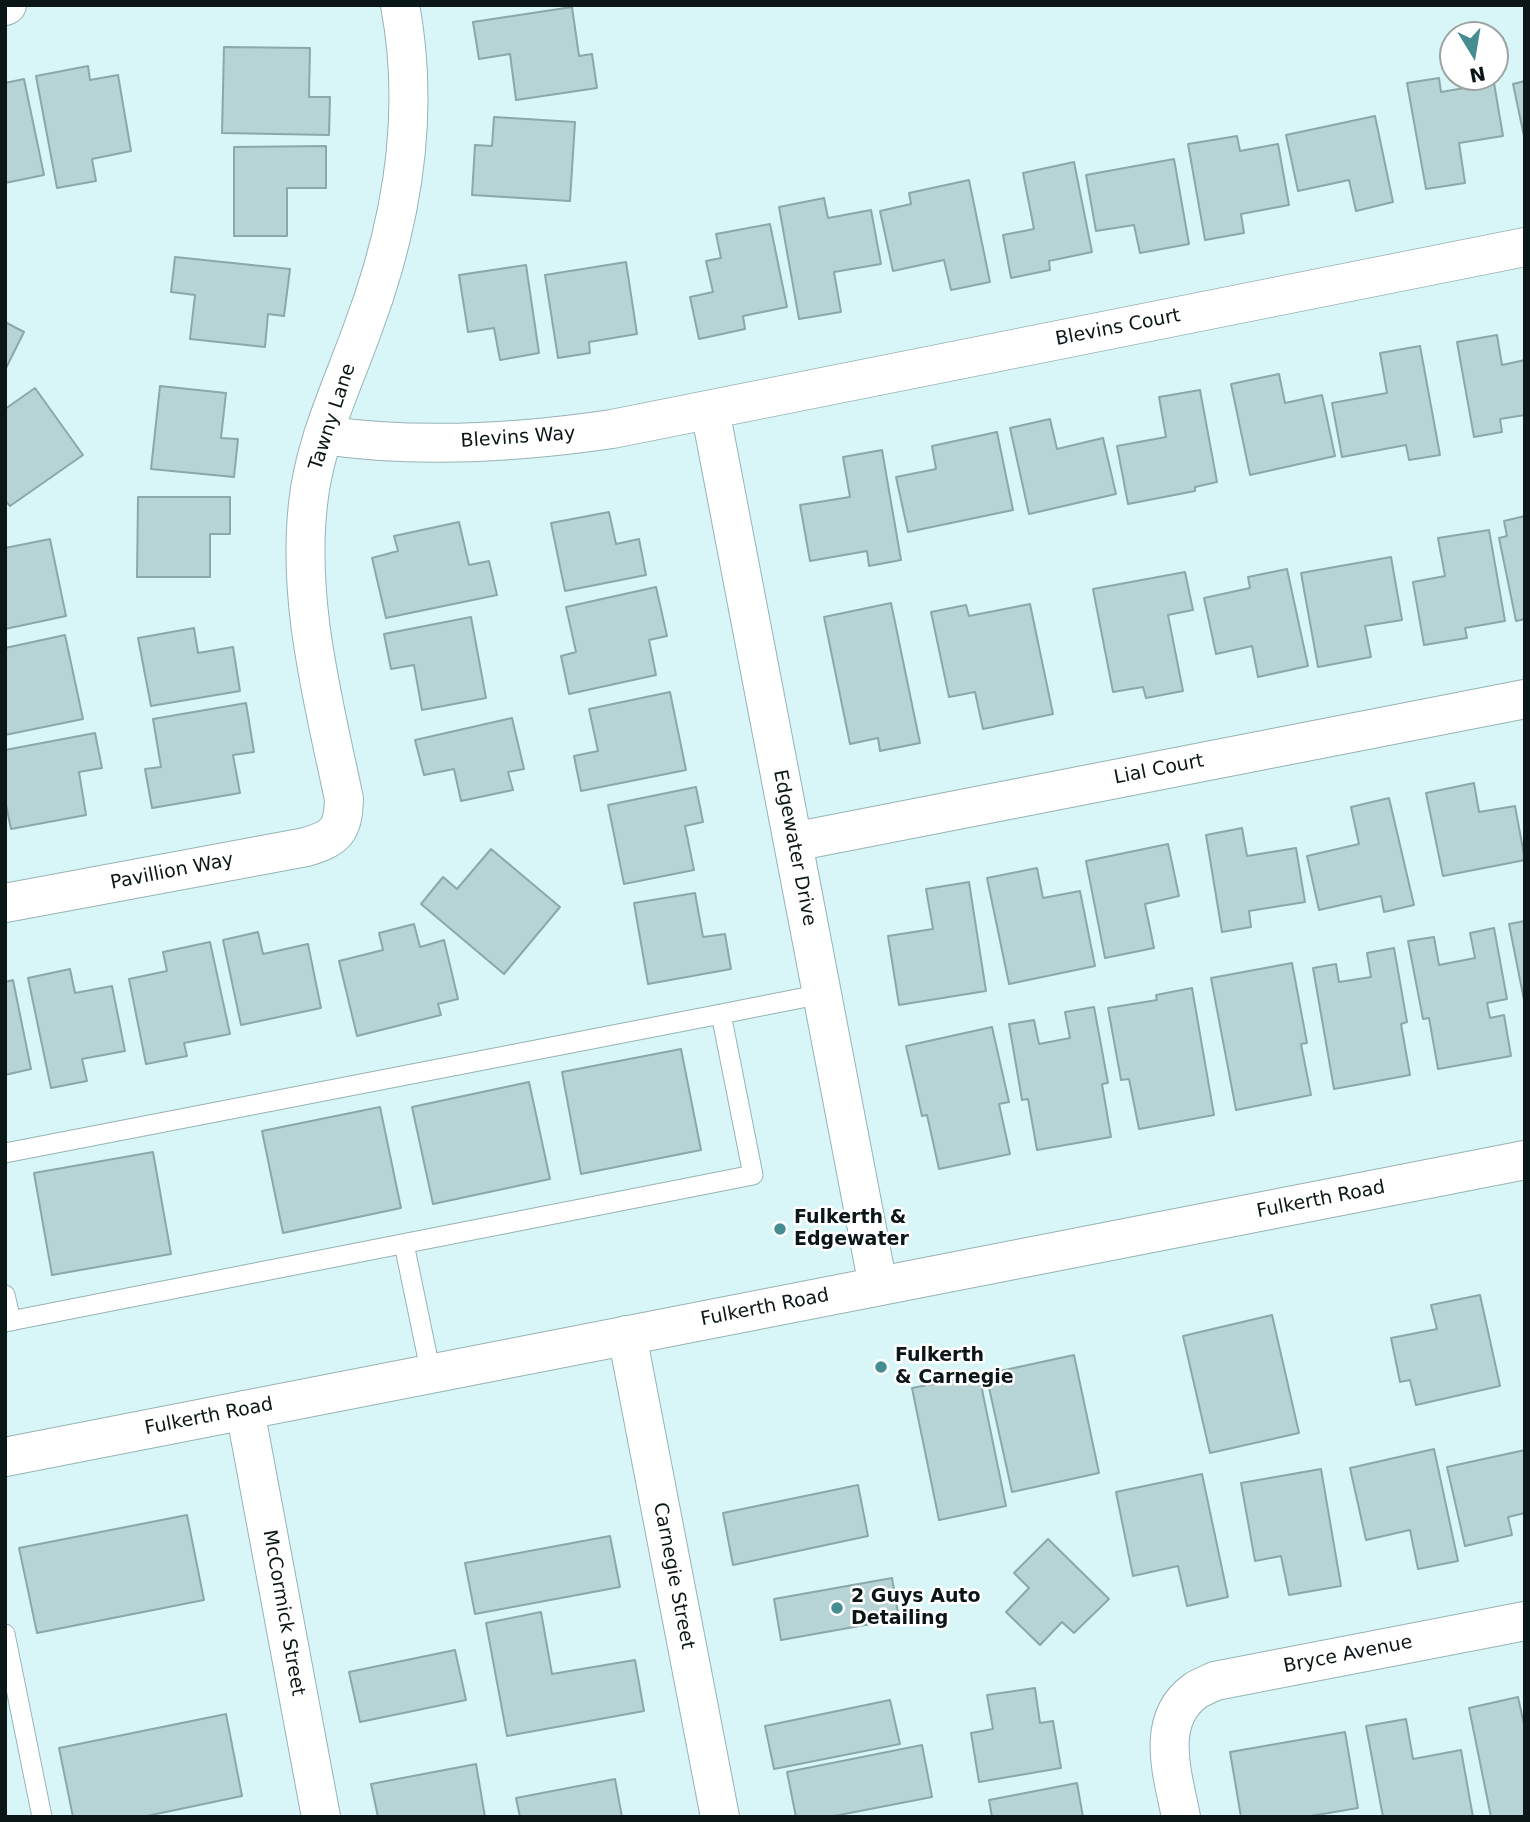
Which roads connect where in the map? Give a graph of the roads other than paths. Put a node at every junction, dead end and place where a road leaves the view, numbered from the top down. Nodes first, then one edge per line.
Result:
1 (400, 5) edge
2 (1525, 247) edge
3 (710, 410) junction
4 (323, 435) junction
5 (1525, 699) edge
6 (337, 833) joint
7 (793, 842) junction
8 (5, 904) edge
9 (822, 994) junction
10 (721, 1014) junction
11 (5, 1153) edge
12 (1525, 1160) edge
13 (404, 1244) junction
14 (878, 1286) junction
15 (5, 1295) edge
16 (8, 1322) edge
17 (627, 1335) junction
18 (431, 1374) junction
19 (245, 1410) junction
20 (5, 1457) edge
21 (1525, 1621) edge
22 (5, 1634) edge
23 (42, 1817) edge
24 (321, 1817) edge
25 (720, 1817) edge
26 (1181, 1817) edge

1 - 4 street, Tawny Lane
2 - 3 street, Blevins Court
3 - 4 street, Blevins Way
3 - 7 street, Edgewater Drive
4 - 6 street, Tawny Lane
5 - 7 street, Lial Court
6 - 8 street, Pavillion Way
7 - 9 street, Edgewater Drive
9 - 10 lane
9 - 14 street, Edgewater Drive
10 - 11 lane
10 - 13 lane
12 - 14 street, Fulkerth Road
13 - 16 lane
13 - 18 lane
14 - 17 street, Fulkerth Road
15 - 16 lane
17 - 18 street, Fulkerth Road
17 - 25 street, Carnegie Street
18 - 19 street, Fulkerth Road
19 - 20 street, Fulkerth Road
19 - 24 street, McCormick Street
21 - 26 street, Bryce Avenue
22 - 23 lane

